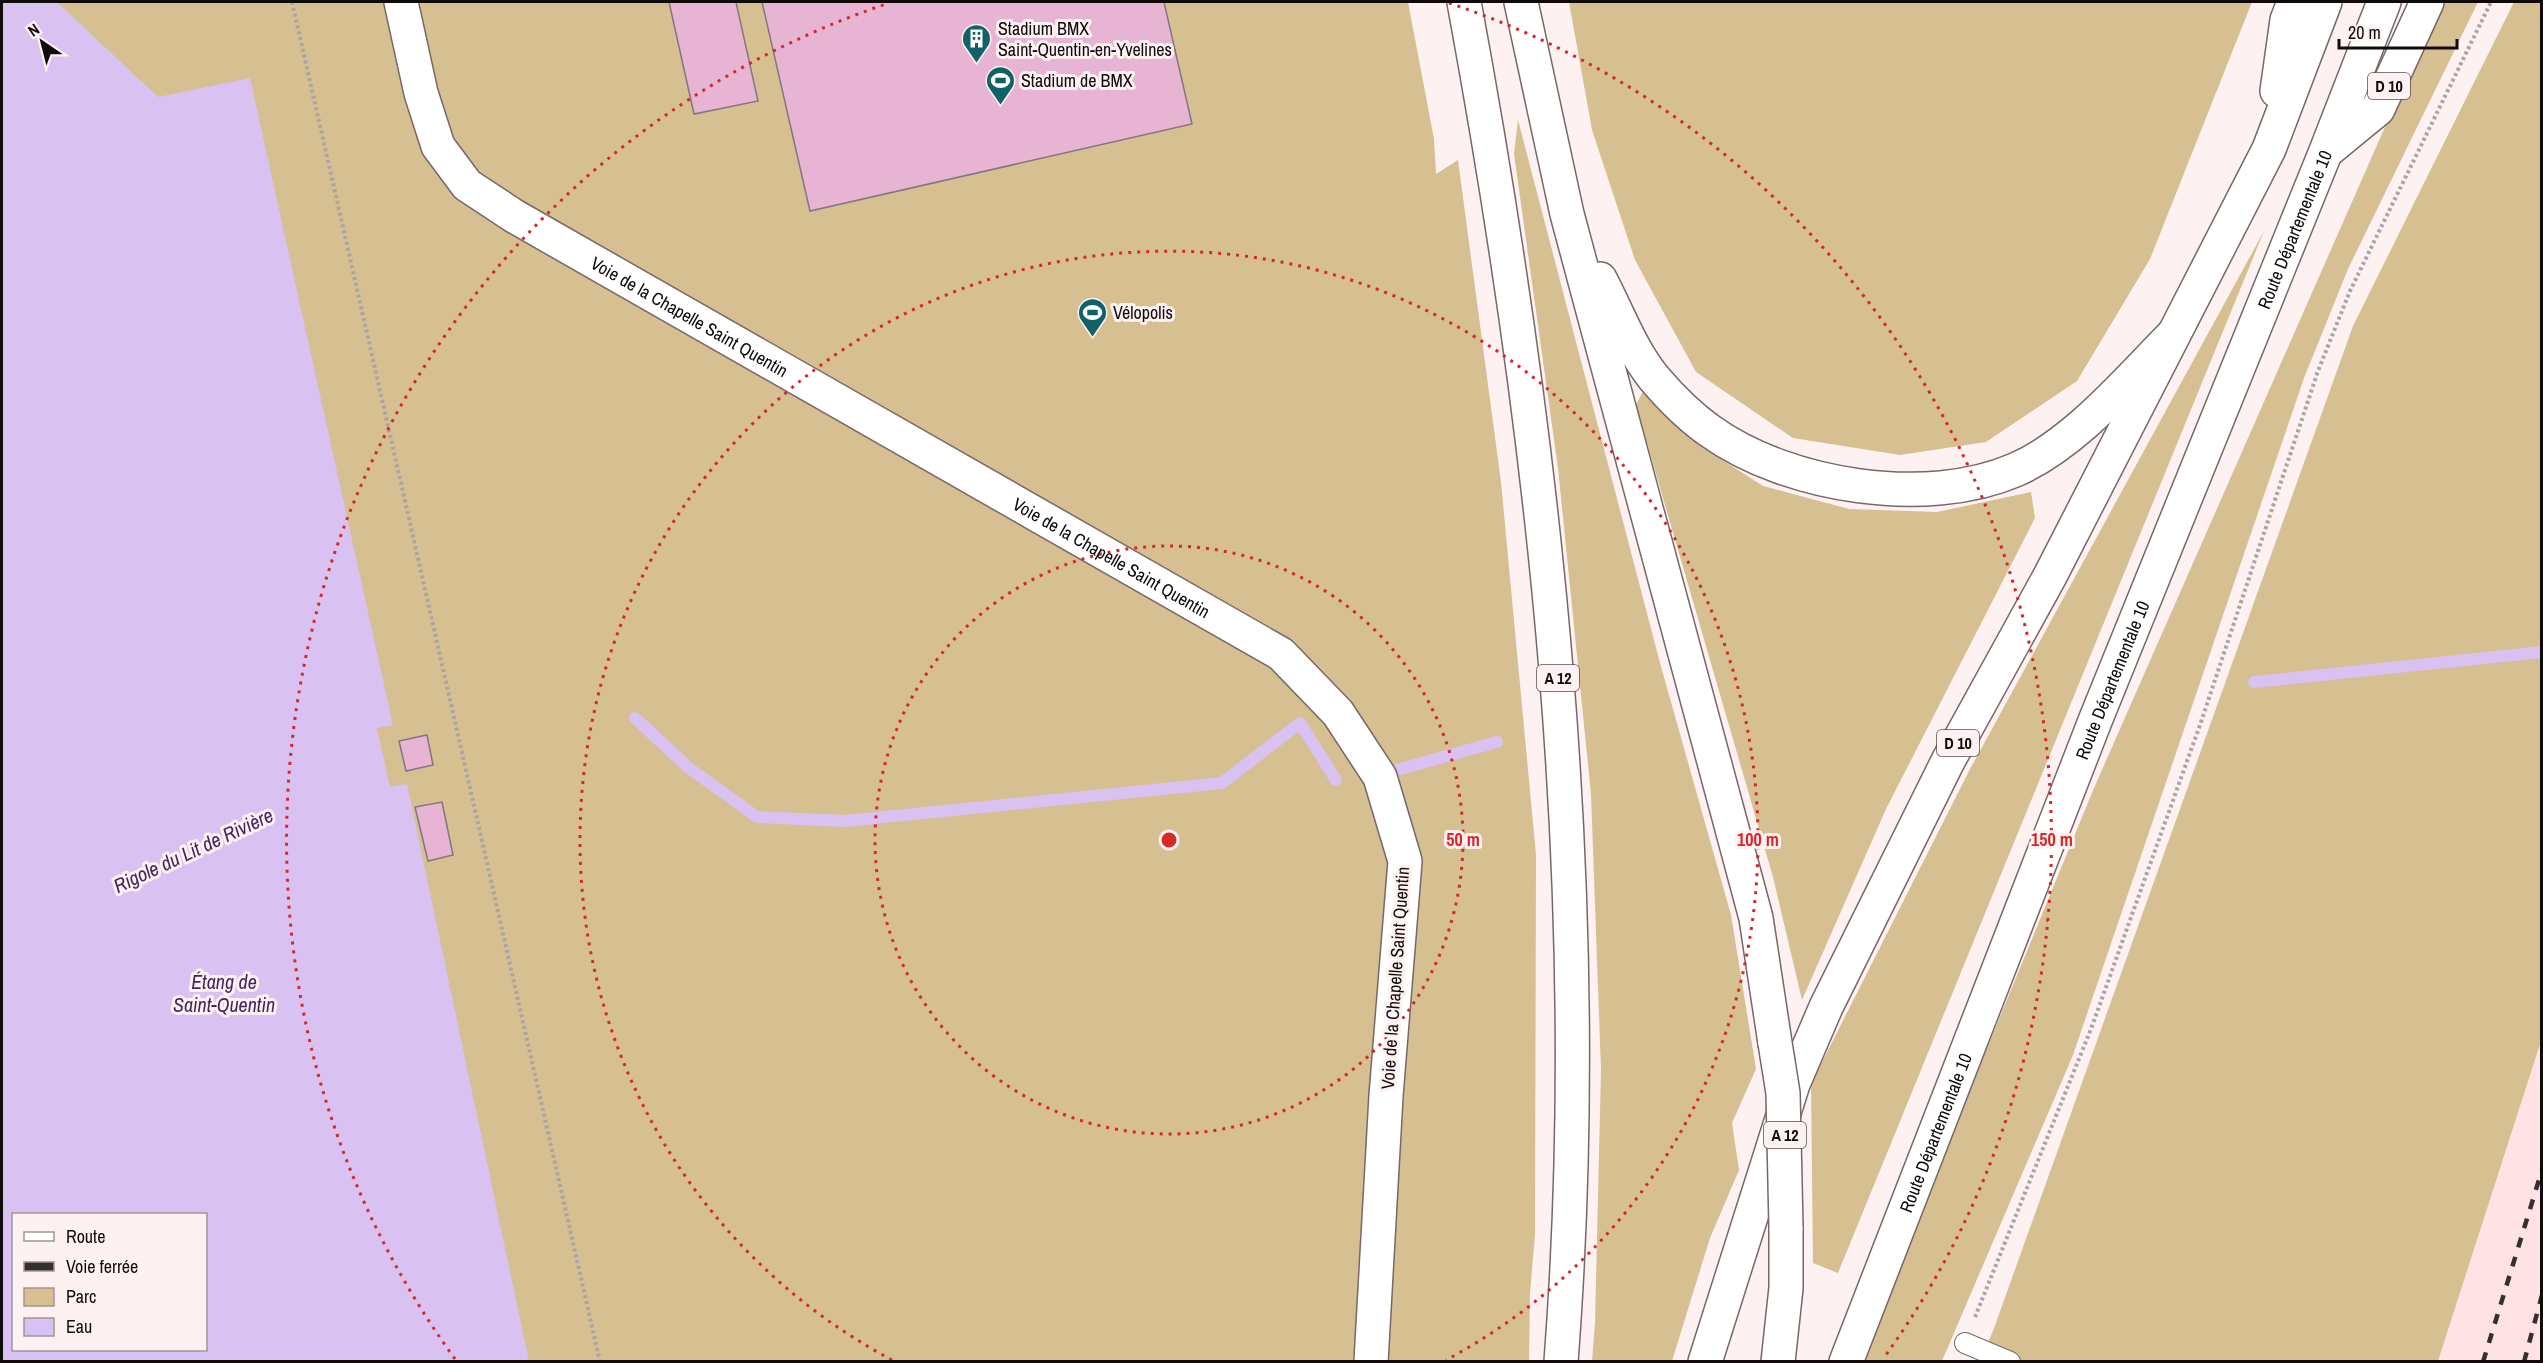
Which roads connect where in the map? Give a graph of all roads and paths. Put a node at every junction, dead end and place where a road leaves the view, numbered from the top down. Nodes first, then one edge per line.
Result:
1 (292, 2) edge
2 (401, 2) edge
3 (1464, 2) edge
4 (1521, 2) edge
5 (2294, 2) edge
6 (2325, 2) edge
7 (2384, 2) edge
8 (2427, 2) edge
9 (2491, 2) edge
10 (2269, 149) junction
11 (2326, 151) junction
12 (1567, 214) junction
13 (2173, 335) junction
14 (1965, 1342) joint
15 (600, 1362) edge
16 (1371, 1362) edge
17 (1561, 1362) edge
18 (1705, 1362) edge
19 (1778, 1362) edge
20 (1846, 1362) edge
21 (2010, 1362) edge

1 - 15 path
2 - 16 main road, Voie de la Chapelle Saint Quentin
3 - 17 main road, A 12
4 - 12 main road, A 12
5 - 10 main road, D 10
6 - 10 main road, D 10
7 - 11 main road, Route Départementale 10 / D 10
8 - 11 main road, D 10
9 - 14 path
10 - 13 main road, D 10
11 - 20 main road, Route Départementale 10 / D 10
12 - 13 main road
12 - 19 main road, A 12, bridge
13 - 18 main road, D 10
14 - 21 lane

